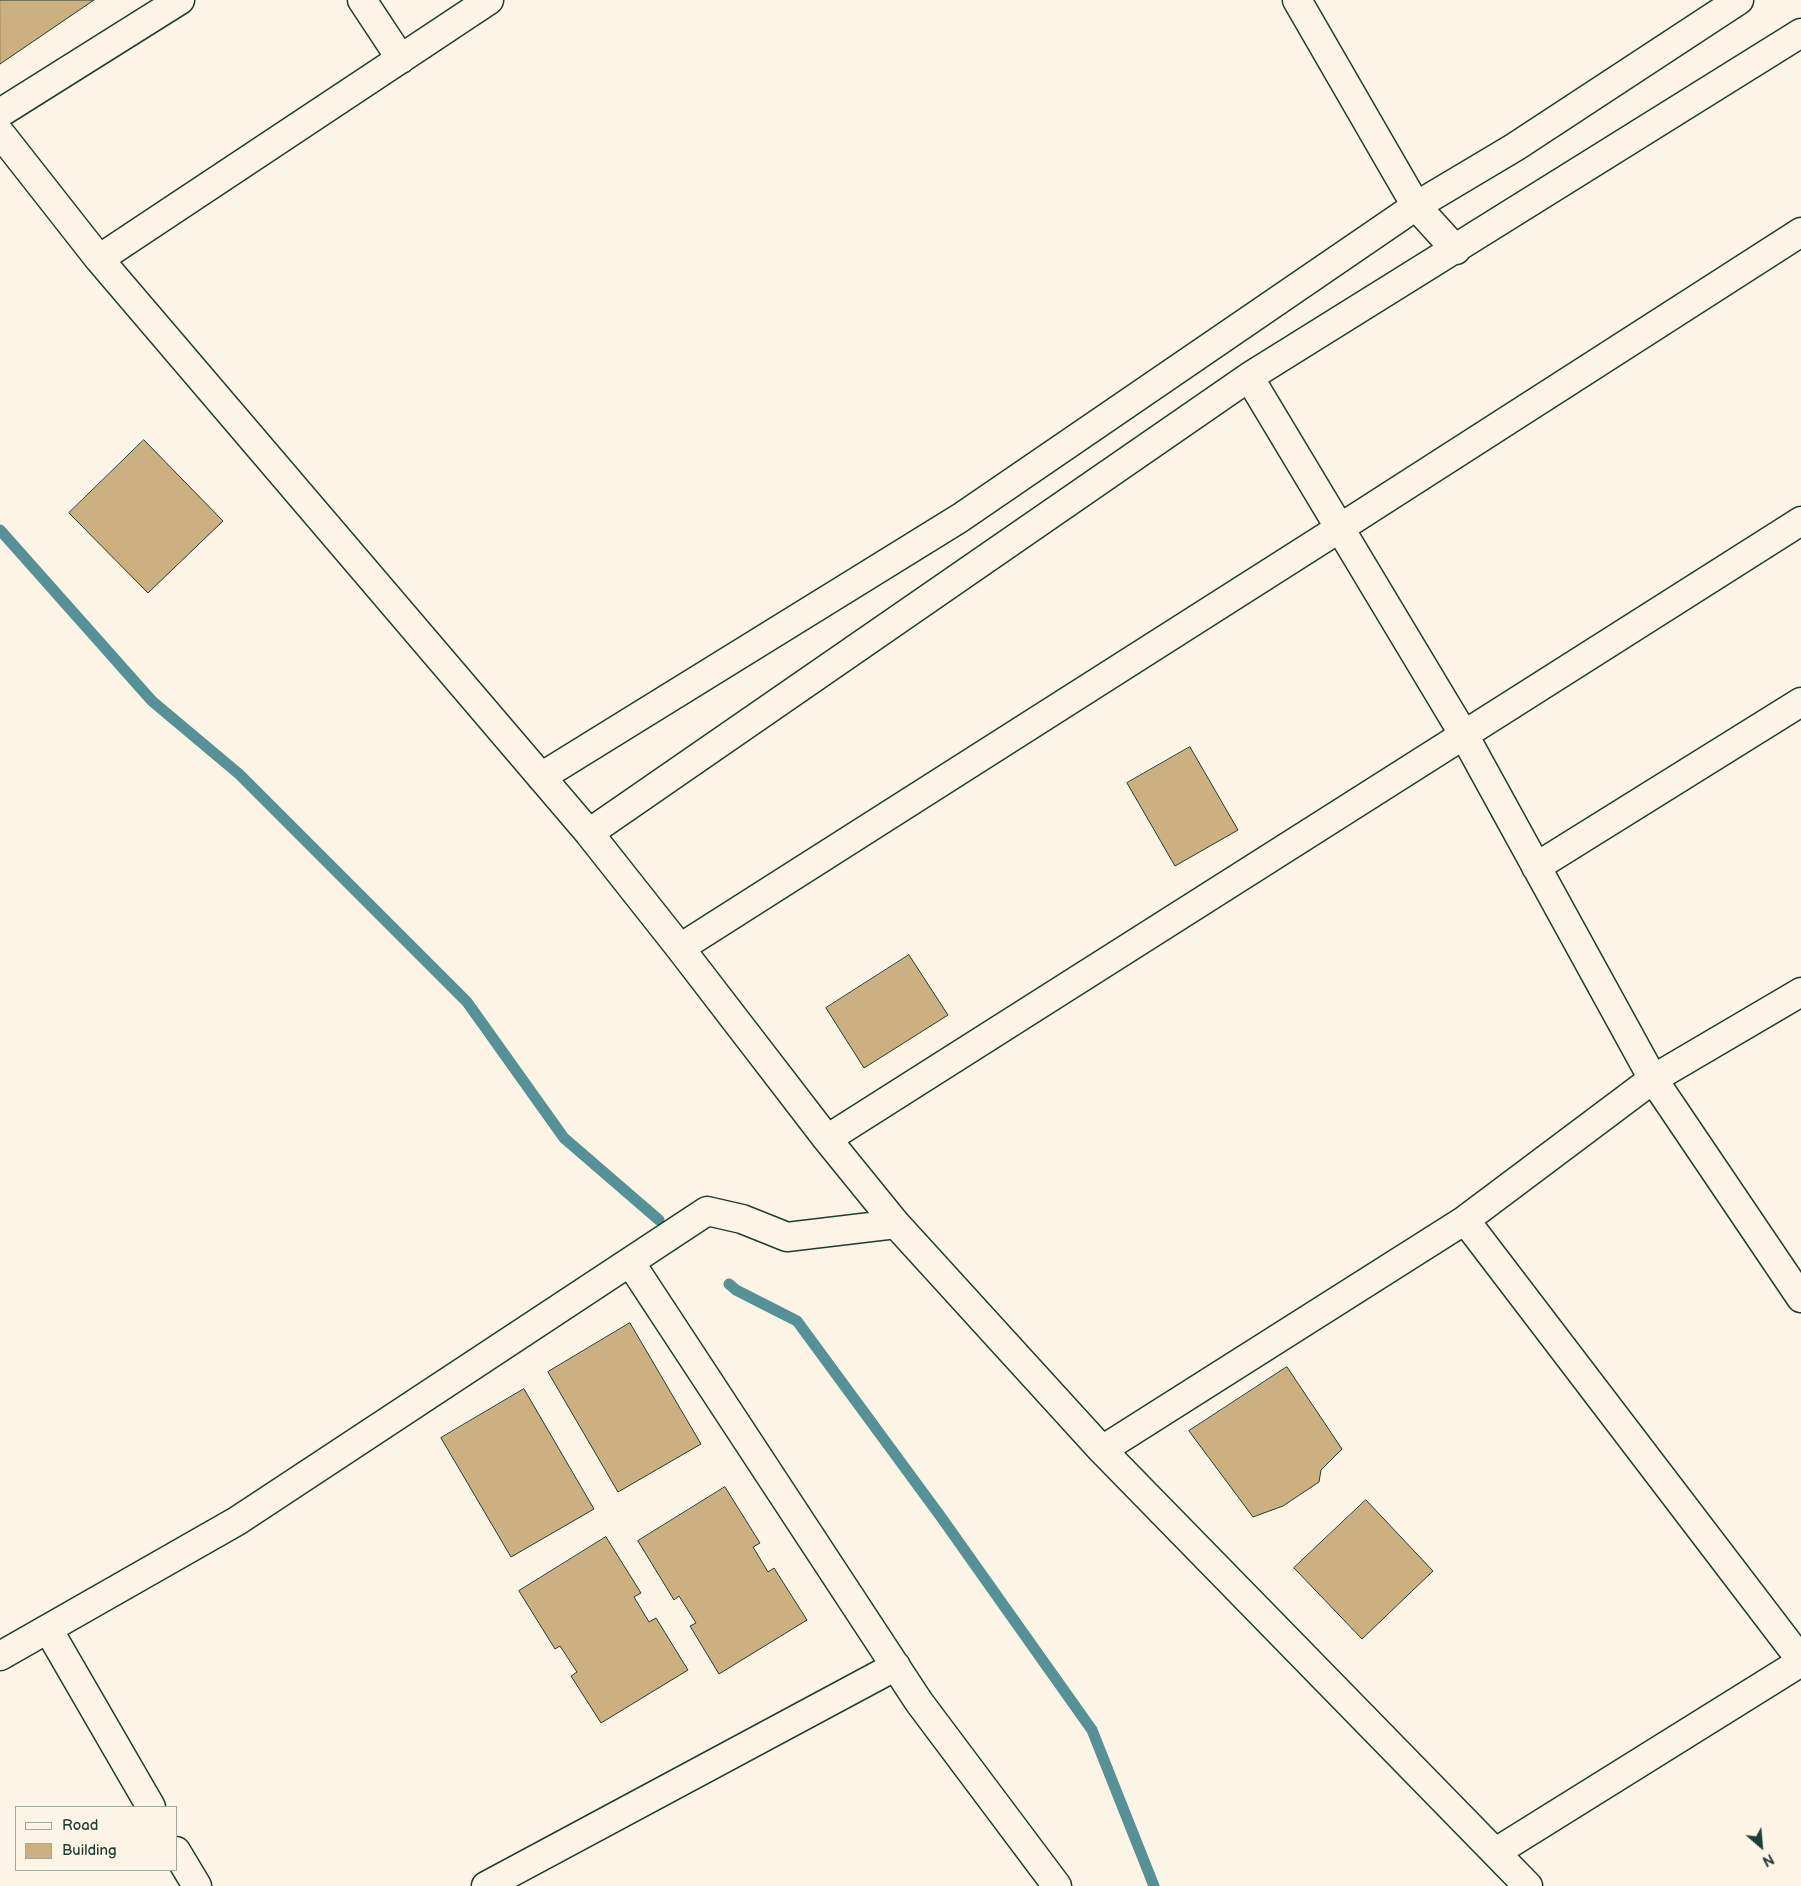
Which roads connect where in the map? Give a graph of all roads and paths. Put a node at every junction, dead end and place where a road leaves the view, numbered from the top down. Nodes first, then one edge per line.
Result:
1 (180, 0) edge
2 (362, 0) edge
3 (489, 0) edge
4 (1297, 0) edge
5 (1739, 0) edge
6 (1801, 33) edge
7 (401, 59) junction
8 (0, 113) edge
9 (0, 133) edge
10 (1416, 206) junction
11 (1801, 232) edge
12 (1456, 250) junction
13 (99, 260) junction
14 (1249, 377) junction
15 (1801, 521) edge
16 (1340, 528) junction
17 (1801, 702) edge
18 (1464, 735) junction
19 (541, 777) junction
20 (589, 833) junction
21 (1536, 867) junction
22 (680, 948) junction
23 (1801, 992) edge
24 (1653, 1079) junction
25 (827, 1139) junction
26 (1465, 1220) junction
27 (896, 1224) junction
28 (630, 1262) junction
29 (1800, 1295) edge
30 (1102, 1450) junction
31 (48, 1629) junction
32 (0, 1656) edge
33 (1801, 1661) edge
34 (896, 1666) junction
35 (150, 1806) edge
36 (1496, 1852) junction
37 (178, 1854) edge
38 (197, 1886) edge
39 (486, 1886) edge
40 (1057, 1886) edge
41 (1528, 1886) edge

1 - 8 street
2 - 7 street
3 - 7 street
4 - 10 street
5 - 10 street
6 - 12 street
7 - 13 street
9 - 13 street
10 - 12 street
10 - 19 street
11 - 16 street
12 - 14 street
13 - 19 street
14 - 16 street
14 - 20 street
15 - 18 street
16 - 18 street
16 - 22 street
17 - 21 street
18 - 21 street
18 - 25 street
19 - 20 street
20 - 22 street
21 - 24 street
22 - 25 street
23 - 24 street
24 - 26 street
24 - 29 street
25 - 27 street
26 - 30 street
26 - 33 street
27 - 28 street
27 - 30 street
28 - 31 street
28 - 34 street
30 - 36 street
31 - 32 street
31 - 35 street
33 - 36 street
34 - 39 street
34 - 40 street
36 - 41 street
37 - 38 street

